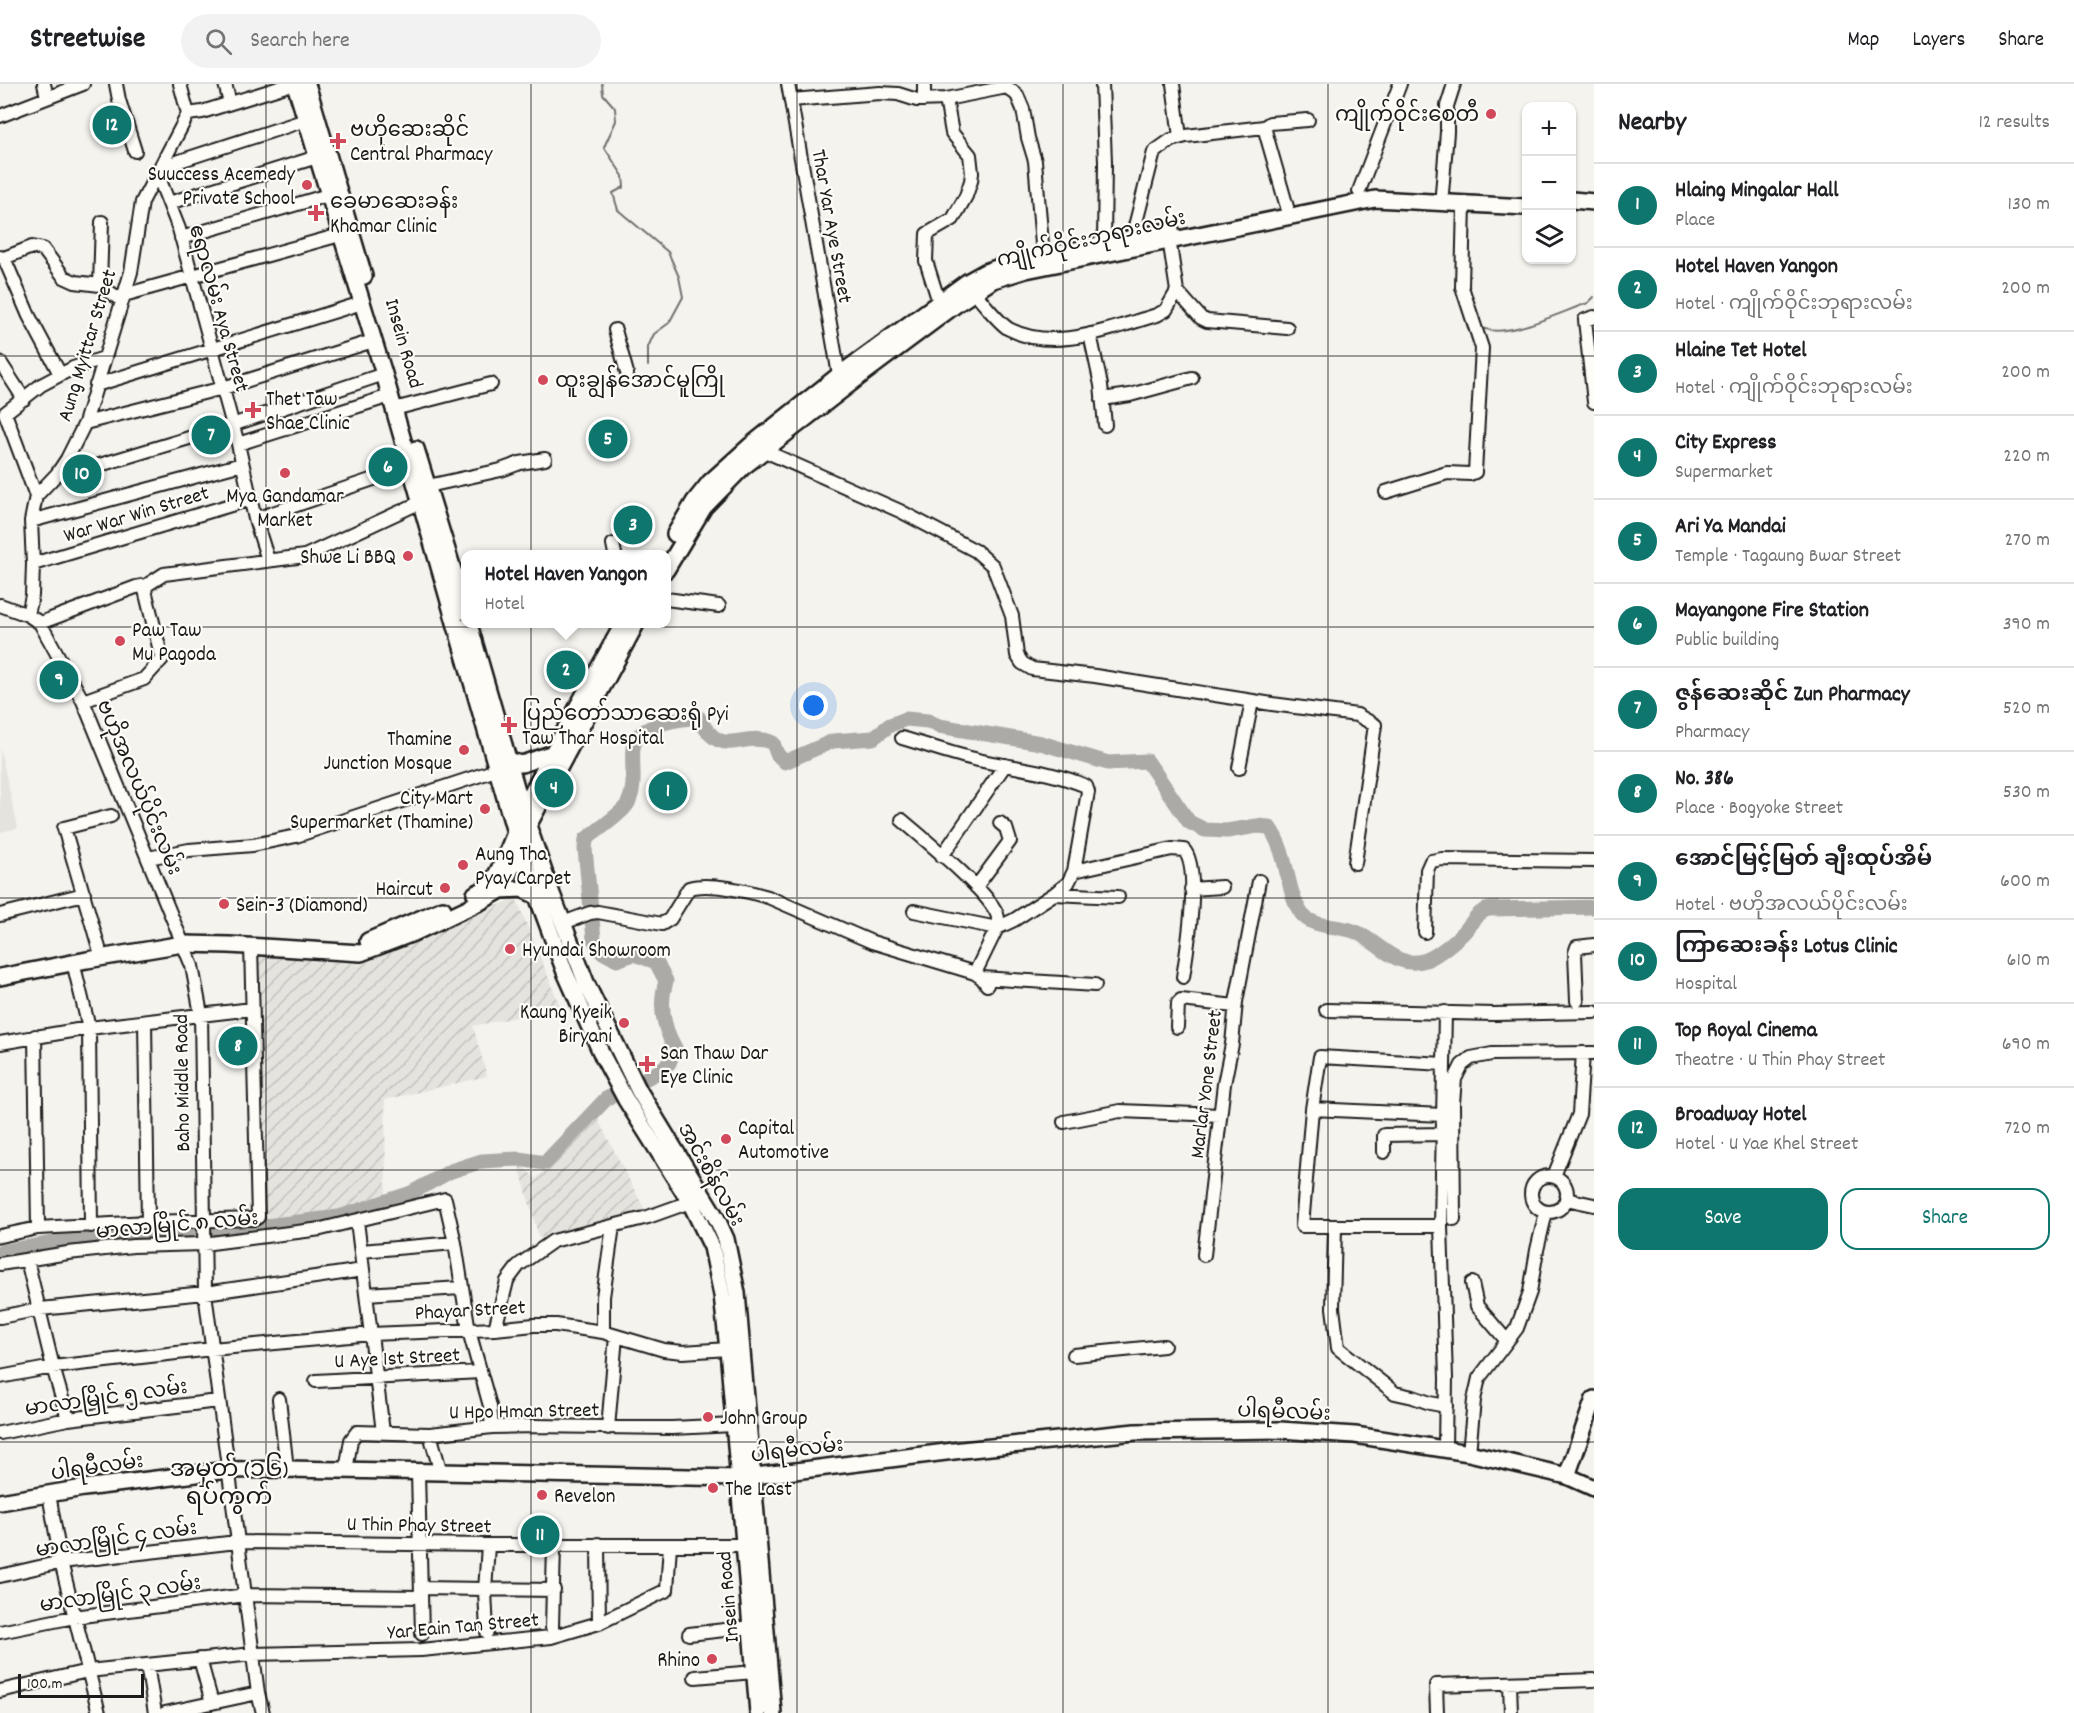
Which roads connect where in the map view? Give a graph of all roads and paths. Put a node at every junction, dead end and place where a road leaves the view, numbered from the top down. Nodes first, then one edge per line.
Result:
1 (44, 84) edge
2 (83, 84) edge
3 (116, 84) edge
4 (180, 84) edge
5 (225, 84) edge
6 (294, 84) edge
7 (307, 84) edge
8 (788, 84) edge
9 (924, 84) edge
10 (1102, 84) edge
11 (1173, 84) edge
12 (1400, 84) edge
13 (1454, 84) edge
14 (47, 97) junction
15 (946, 99) junction
16 (791, 100) junction
17 (924, 100) junction
18 (231, 103) junction
19 (188, 114) junction
20 (0, 116) edge
21 (306, 120) junction
22 (1308, 120) dead end
23 (1264, 127) junction
24 (1180, 137) junction
25 (135, 151) dead end
26 (316, 157) junction
27 (159, 170) junction
28 (1359, 191) junction
29 (1442, 192) junction
30 (334, 194) junction
31 (1522, 197) edge
32 (1576, 200) edge
33 (1594, 202) edge
34 (169, 203) junction
35 (1464, 203) junction
36 (1522, 207) edge
37 (1576, 210) edge
38 (1594, 211) edge
39 (1289, 212) junction
40 (102, 222) dead end
41 (340, 235) junction
42 (1168, 236) junction
43 (181, 238) junction
44 (1132, 238) junction
45 (1104, 249) junction
46 (1043, 256) junction
47 (2, 257) edge
48 (191, 278) junction
49 (100, 285) junction
50 (971, 287) junction
51 (1177, 291) junction
52 (123, 298) junction
53 (939, 302) junction
54 (362, 303) junction
55 (1594, 317) edge
56 (1287, 328) dead end
57 (615, 330) dead end
58 (1090, 334) junction
59 (373, 341) junction
60 (213, 350) junction
61 (104, 358) junction
62 (0, 362) edge
63 (627, 373) dead end
64 (60, 374) junction
65 (384, 374) junction
66 (1192, 378) dead end
67 (844, 380) junction
68 (491, 384) dead end
69 (96, 385) junction
70 (223, 388) junction
71 (24, 399) junction
72 (1102, 399) junction
73 (1594, 402) edge
74 (395, 404) junction
75 (85, 423) junction
76 (232, 425) junction
77 (1105, 425) dead end
78 (238, 444) junction
79 (757, 448) junction
80 (545, 459) dead end
81 (242, 464) junction
82 (416, 465) junction
83 (57, 474) junction
84 (428, 486) junction
85 (1386, 492) dead end
86 (36, 496) junction
87 (251, 499) junction
88 (421, 502) junction
89 (255, 519) junction
90 (31, 521) junction
91 (666, 550) edge
92 (268, 560) junction
93 (671, 562) edge
94 (33, 564) junction
95 (146, 587) junction
96 (461, 598) edge
97 (671, 600) edge
98 (0, 605) edge
99 (719, 606) dead end
100 (28, 615) junction
101 (40, 623) junction
102 (470, 628) edge
103 (621, 628) edge
104 (634, 628) edge
105 (83, 701) junction
106 (1252, 701) junction
107 (902, 738) dead end
108 (553, 753) junction
109 (504, 765) junction
110 (1005, 765) junction
111 (1239, 768) dead end
112 (111, 816) dead end
113 (902, 820) dead end
114 (522, 822) junction
115 (1000, 824) dead end
116 (520, 850) junction
117 (942, 856) junction
118 (148, 858) junction
119 (1594, 861) edge
120 (1355, 863) dead end
121 (1074, 871) junction
122 (1259, 881) dead end
123 (976, 887) junction
124 (1222, 887) dead end
125 (1191, 889) junction
126 (501, 890) junction
127 (84, 894) junction
128 (1054, 894) junction
129 (537, 896) junction
130 (1118, 897) dead end
131 (914, 911) dead end
132 (0, 915) edge
133 (563, 923) junction
134 (997, 928) junction
135 (1425, 932) dead end
136 (181, 939) junction
137 (1594, 945) edge
138 (250, 946) junction
139 (86, 955) junction
140 (0, 967) edge
141 (0, 977) edge
142 (1183, 977) dead end
143 (981, 979) junction
144 (1095, 986) dead end
145 (1577, 1001) dead end
146 (1235, 1006) junction
147 (252, 1009) junction
148 (1326, 1010) dead end
149 (1445, 1012) junction
150 (1594, 1012) edge
151 (201, 1014) junction
152 (145, 1022) junction
153 (1177, 1027) dead end
154 (89, 1028) junction
155 (35, 1036) junction
156 (0, 1043) edge
157 (1588, 1053) edge
158 (1444, 1064) junction
159 (1312, 1109) junction
160 (1220, 1115) junction
161 (1443, 1115) junction
162 (1064, 1122) dead end
163 (1443, 1134) junction
164 (1384, 1152) dead end
165 (683, 1176) junction
166 (1554, 1176) junction
167 (1566, 1199) junction
168 (690, 1202) junction
169 (1594, 1205) edge
170 (1546, 1212) junction
171 (1454, 1219) dead end
172 (357, 1221) junction
173 (147, 1222) junction
174 (203, 1222) junction
175 (91, 1226) junction
176 (613, 1226) junction
177 (1441, 1226) junction
178 (38, 1228) junction
179 (1335, 1228) junction
180 (0, 1236) edge
181 (203, 1242) junction
182 (455, 1243) junction
183 (361, 1251) junction
184 (1204, 1255) dead end
185 (27, 1260) junction
186 (0, 1264) edge
187 (363, 1270) junction
188 (1472, 1283) dead end
189 (461, 1288) junction
190 (205, 1293) junction
191 (366, 1294) junction
192 (40, 1309) junction
193 (0, 1317) edge
194 (495, 1329) junction
195 (469, 1331) junction
196 (603, 1332) junction
197 (371, 1334) junction
198 (616, 1336) junction
199 (1507, 1341) junction
200 (1164, 1346) dead end
201 (212, 1349) junction
202 (728, 1349) junction
203 (1074, 1355) dead end
204 (53, 1367) junction
205 (480, 1372) junction
206 (0, 1377) edge
207 (376, 1378) junction
208 (316, 1381) dead end
209 (279, 1399) dead end
210 (1594, 1399) edge
211 (218, 1401) junction
212 (1446, 1406) junction
213 (68, 1419) junction
214 (734, 1425) junction
215 (492, 1427) junction
216 (608, 1428) junction
217 (383, 1432) junction
218 (0, 1433) edge
219 (430, 1434) junction
220 (1445, 1448) junction
221 (1469, 1452) junction
222 (287, 1469) junction
223 (228, 1470) junction
224 (346, 1471) junction
225 (418, 1473) junction
226 (441, 1473) junction
227 (1567, 1476) junction
228 (746, 1477) junction
229 (1594, 1488) edge
230 (49, 1494) junction
231 (0, 1502) edge
232 (237, 1542) junction
233 (420, 1543) junction
234 (598, 1544) junction
235 (488, 1545) junction
236 (554, 1545) junction
237 (670, 1545) junction
238 (744, 1545) junction
239 (61, 1562) junction
240 (0, 1576) edge
241 (554, 1590) junction
242 (485, 1591) junction
243 (422, 1593) junction
244 (246, 1595) junction
245 (74, 1617) junction
246 (599, 1623) junction
247 (751, 1627) junction
248 (552, 1629) dead end
249 (0, 1632) edge
250 (487, 1632) dead end
251 (422, 1634) dead end
252 (689, 1634) dead end
253 (253, 1654) junction
254 (200, 1659) junction
255 (147, 1665) junction
256 (88, 1671) junction
257 (754, 1672) junction
258 (695, 1677) dead end
259 (1594, 1680) edge
260 (1510, 1683) junction
261 (0, 1691) edge
262 (258, 1693) junction
263 (212, 1703) junction
264 (99, 1713) edge
265 (155, 1713) edge
266 (165, 1713) edge
267 (263, 1713) edge
268 (758, 1713) edge
269 (773, 1713) edge
270 (1437, 1713) edge
271 (1510, 1713) edge

1 - 14 street
2 - 14 street
3 - 25 street
4 - 19 street
5 - 18 street
6 - 18 street
6 - 21 main road, Insein Road
7 - 30 main road, Insein Road
8 - 16 street, Thar Yar Aye Street
9 - 17 street
10 - 45 street
11 - 24 street
12 - 28 street
13 - 29 street
14 - 20 street
15 - 17 street
15 - 46 street
15 - 53 street
16 - 17 street
16 - 67 street, Thar Yar Aye Street
18 - 19 street
19 - 27 street, Aung Myittar Street
21 - 26 main road, Insein Road
21 - 27 street
22 - 23 street
23 - 24 street
23 - 39 street
24 - 44 street
26 - 30 main road, Insein Road
26 - 34 street
27 - 34 street, ဧရာလမ်း Aya Street
27 - 52 street, Aung Myittar Street
28 - 29 main road, ကျိုက်ဝိုင်းဘုရားလမ်း
28 - 39 main road, ကျိုက်ဝိုင်းဘုရားလမ်း
29 - 31 main road, ကျိုက်ဝိုင်းဘုရားလမ်း
30 - 41 main road, Insein Road
30 - 43 street
30 - 74 main road, Insein Road
32 - 33 main road
34 - 43 street, ဧရာလမ်း Aya Street
35 - 36 main road, ကျိုက်ဝိုင်းဘုရားလမ်း
35 - 39 main road, ကျိုက်ဝိုင်းဘုရားလမ်း
35 - 85 street
37 - 38 main road
39 - 42 main road, ကျိုက်ဝိုင်းဘုရားလမ်း
40 - 49 street
41 - 48 street
41 - 54 main road, Insein Road
42 - 44 main road, ကျိုက်ဝိုင်းဘုရားလမ်း
42 - 45 main road, ကျိုက်ဝိုင်းဘုရားလမ်း
42 - 51 street
43 - 48 street, ဧရာလမ်း Aya Street
44 - 45 main road, ကျိုက်ဝိုင်းဘုရားလမ်း
45 - 46 main road, ကျိုက်ဝိုင်းဘုရားလမ်း
45 - 50 main road, ကျိုက်ဝိုင်းဘုရားလမ်း
46 - 50 main road, ကျိုက်ဝိုင်းဘုရားလမ်း
47 - 49 street
47 - 64 street
48 - 52 street
48 - 60 street, ဧရာလမ်း Aya Street
49 - 52 street
50 - 53 main road, ကျိုက်ဝိုင်းဘုရားလမ်း
50 - 58 street
50 - 67 main road, ကျိုက်ဝိုင်းဘုရားလမ်း
51 - 56 street
51 - 58 street
52 - 61 street, Aung Myittar Street
53 - 67 main road, ကျိုက်ဝိုင်းဘုရားလမ်း
54 - 59 main road, Insein Road
54 - 60 street
55 - 73 street
57 - 63 street
58 - 72 street
59 - 65 main road, Insein Road
59 - 70 street
60 - 69 street
60 - 70 street, ဧရာလမ်း Aya Street
61 - 64 street
61 - 69 street, Aung Myittar Street
62 - 71 street
64 - 71 street
65 - 74 main road, Insein Road
65 - 76 street
66 - 72 street
67 - 79 main road, ကျိုက်ဝိုင်းဘုရားလမ်း
68 - 74 street
69 - 75 street, Aung Myittar Street
70 - 75 street
70 - 76 street, ဧရာလမ်း Aya Street
71 - 86 street
72 - 77 street
74 - 78 street
74 - 82 main road
75 - 83 street, Aung Myittar Street
76 - 78 street, ဧရာလမ်း Aya Street
76 - 83 street
78 - 81 street, ဧရာလမ်း Aya Street
79 - 91 main road, ကျိုက်ဝိုင်းဘုရားလမ်း
79 - 93 main road, ကျိုက်ဝိုင်းဘုရားလမ်း
79 - 106 street
80 - 84 street
81 - 87 street, ဧရာလမ်း Aya Street
81 - 90 street
82 - 84 main road
82 - 88 main road
82 - 89 street
83 - 86 street, Aung Myittar Street
84 - 96 main road
86 - 90 street
87 - 89 street, ဧရာလမ်း Aya Street
87 - 94 street, War War Win Street
88 - 92 street
88 - 109 main road
89 - 92 street, ဧရာလမ်း Aya Street
90 - 94 street
92 - 95 street
94 - 100 street
95 - 101 street
95 - 105 street
97 - 99 street
98 - 100 street, ဗဟိုအလယ်ပိုင်းလမ်း
100 - 101 street, ဗဟိုအလယ်ပိုင်းလမ်း
101 - 105 street, ဗဟိုအလယ်ပိုင်းလမ်း
102 - 109 main road, အင်းစိန်လမ်း
103 - 108 main road
104 - 114 main road
105 - 118 street, ဗဟိုအလယ်ပိုင်းလမ်း
106 - 111 street
106 - 120 street
107 - 110 street
108 - 109 main road
108 - 114 main road
109 - 114 main road, အင်းစိန်လမ်း
109 - 118 street
110 - 117 street
110 - 121 street
112 - 127 street
113 - 117 street
114 - 116 main road, အင်းစိန်လမ်း
114 - 133 main road, အင်းစိန်လမ်း
114 - 136 main road
115 - 123 street
116 - 126 main road
116 - 129 main road, အင်းစိန်လမ်း
117 - 123 street
118 - 136 street, ဗဟိုအလယ်ပိုင်းလမ်း
119 - 135 street
121 - 125 street
121 - 128 street
122 - 146 street, Marlar Yone Street
123 - 134 street
124 - 125 street
125 - 142 street
126 - 129 main road
126 - 138 main road
127 - 132 street
127 - 139 street
128 - 130 street
128 - 134 street
129 - 165 main road, အင်းစိန်လမ်း
131 - 134 street
133 - 143 street
133 - 165 main road, အင်းစိန်လမ်း
134 - 143 street
136 - 138 main road
136 - 139 main road
136 - 151 street, Baho Middle Road
137 - 145 street
138 - 147 street
139 - 140 main road
139 - 141 main road
139 - 154 street
143 - 144 street
146 - 153 street
146 - 160 street, Marlar Yone Street
147 - 151 street
147 - 174 street
148 - 149 street
149 - 150 street
149 - 158 street
151 - 152 street
151 - 174 street, Baho Middle Road
152 - 154 street
152 - 173 street
154 - 155 street
154 - 175 street
155 - 156 street
155 - 178 street
157 - 166 street
157 - 171 street
158 - 159 street
158 - 161 street
159 - 161 street
159 - 179 street
160 - 162 street
160 - 184 street, Marlar Yone Street
161 - 163 street
163 - 164 street
163 - 177 street
165 - 168 main road, အင်းစိန်လမ်း
165 - 228 main road, အင်းစိန်လမ်း
166 - 167 street
166 - 170 street
167 - 169 street
167 - 170 street
168 - 176 street
168 - 202 main road, အင်းစိန်လမ်း
170 - 199 street
172 - 181 street, မာလာမြိုင် ၈ လမ်း
172 - 182 street, မာလာမြိုင် ၈ လမ်း
172 - 183 street
173 - 174 street
173 - 175 street
174 - 181 street, Baho Middle Road
175 - 178 street
176 - 194 street
176 - 196 street
177 - 179 street
177 - 212 street
178 - 180 street
179 - 212 street
181 - 185 street, မာလာမြိုင် ၈ လမ်း
181 - 190 street, Baho Middle Road
182 - 183 street
182 - 189 street
183 - 187 street
185 - 186 street, မာလာမြိုင် ၈ လမ်း
185 - 192 street
187 - 190 street
187 - 191 street
188 - 199 street
189 - 191 street
189 - 195 street
190 - 192 street
190 - 201 street, Baho Middle Road
191 - 197 street
192 - 193 street
192 - 204 street
194 - 195 street, Phayar Street
194 - 196 street, Phayar Street
195 - 197 street, Phayar Street
195 - 205 street
196 - 198 street, Phayar Street
197 - 201 street, Phayar Street
197 - 207 street
198 - 202 street, Phayar Street
198 - 216 street
199 - 221 street
200 - 203 street
201 - 204 street, Phayar Street
201 - 211 street, Baho Middle Road
202 - 214 main road, အင်းစိန်လမ်း
204 - 206 street, Phayar Street
204 - 213 street
205 - 207 street, U Aye 1st Street
205 - 215 street
207 - 208 street, U Aye 1st Street
207 - 217 street
209 - 222 street
210 - 227 main road
211 - 213 street, မာလာမြိုင် ၅ လမ်း
211 - 223 street, Baho Middle Road
212 - 220 street
213 - 218 street, မာလာမြိုင် ၅ လမ်း
214 - 216 street, U Hpo Hman Street
214 - 228 main road, အင်းစိန်လမ်း
215 - 216 street, U Hpo Hman Street
215 - 219 street, U Hpo Hman Street
217 - 219 street, U Hpo Hman Street
217 - 224 street, U Hpo Hman Street
219 - 226 street
220 - 221 main road, ပါရမီလမ်း
220 - 228 main road, ပါရမီလမ်း
221 - 227 main road, ပါရမီလမ်း
222 - 223 main road, ပါရမီလမ်း
222 - 224 main road, ပါရမီလမ်း
223 - 230 main road, ပါရမီလမ်း
223 - 232 street, Baho Middle Road
224 - 225 main road, ပါရမီလမ်း
225 - 226 main road, ပါရမီလမ်း
225 - 233 street
226 - 228 main road, ပါရမီလမ်း
227 - 229 main road, ပါရမီလမ်း
228 - 238 main road, Insein Road
228 - 269 main road, အင်းစိန်လမ်း
230 - 231 main road, ပါရမီလမ်း
230 - 239 street
232 - 233 street, U Thin Phay Street
232 - 239 street, မာလာမြိုင် ၄ လမ်း
232 - 244 street, Baho Middle Road
233 - 235 street, U Thin Phay Street
233 - 243 street
234 - 236 street, U Thin Phay Street
234 - 237 street, U Thin Phay Street
234 - 246 street
235 - 236 street, U Thin Phay Street
235 - 242 street
236 - 241 street
237 - 238 street, U Thin Phay Street
237 - 246 street, Yar Eain Tan Street
238 - 247 main road, Insein Road
239 - 240 street, မာလာမြိုင် ၄ လမ်း
239 - 245 street
241 - 242 street, မာလာမြိုင် ၃ လမ်း
241 - 248 street
242 - 243 street, မာလာမြိုင် ၃ လမ်း
242 - 250 street
243 - 244 street, မာလာမြိုင် ၃ လမ်း
243 - 251 street
244 - 245 street, မာလာမြိုင် ၃ လမ်း
244 - 253 street, Baho Middle Road
245 - 249 street, မာလာမြိုင် ၃ လမ်း
245 - 256 street
246 - 253 street, Yar Eain Tan Street
247 - 252 street
247 - 257 main road, Insein Road
253 - 254 street, Yar Eain Tan Street
253 - 262 street, Baho Middle Road
254 - 255 street, Yar Eain Tan Street
254 - 263 street
255 - 256 street, Yar Eain Tan Street
255 - 265 street
256 - 261 street, Yar Eain Tan Street
256 - 264 street
257 - 258 street
257 - 268 main road, Insein Road
259 - 260 street
260 - 270 street
260 - 271 street
262 - 263 street
262 - 267 street, Baho Middle Road
263 - 266 street

